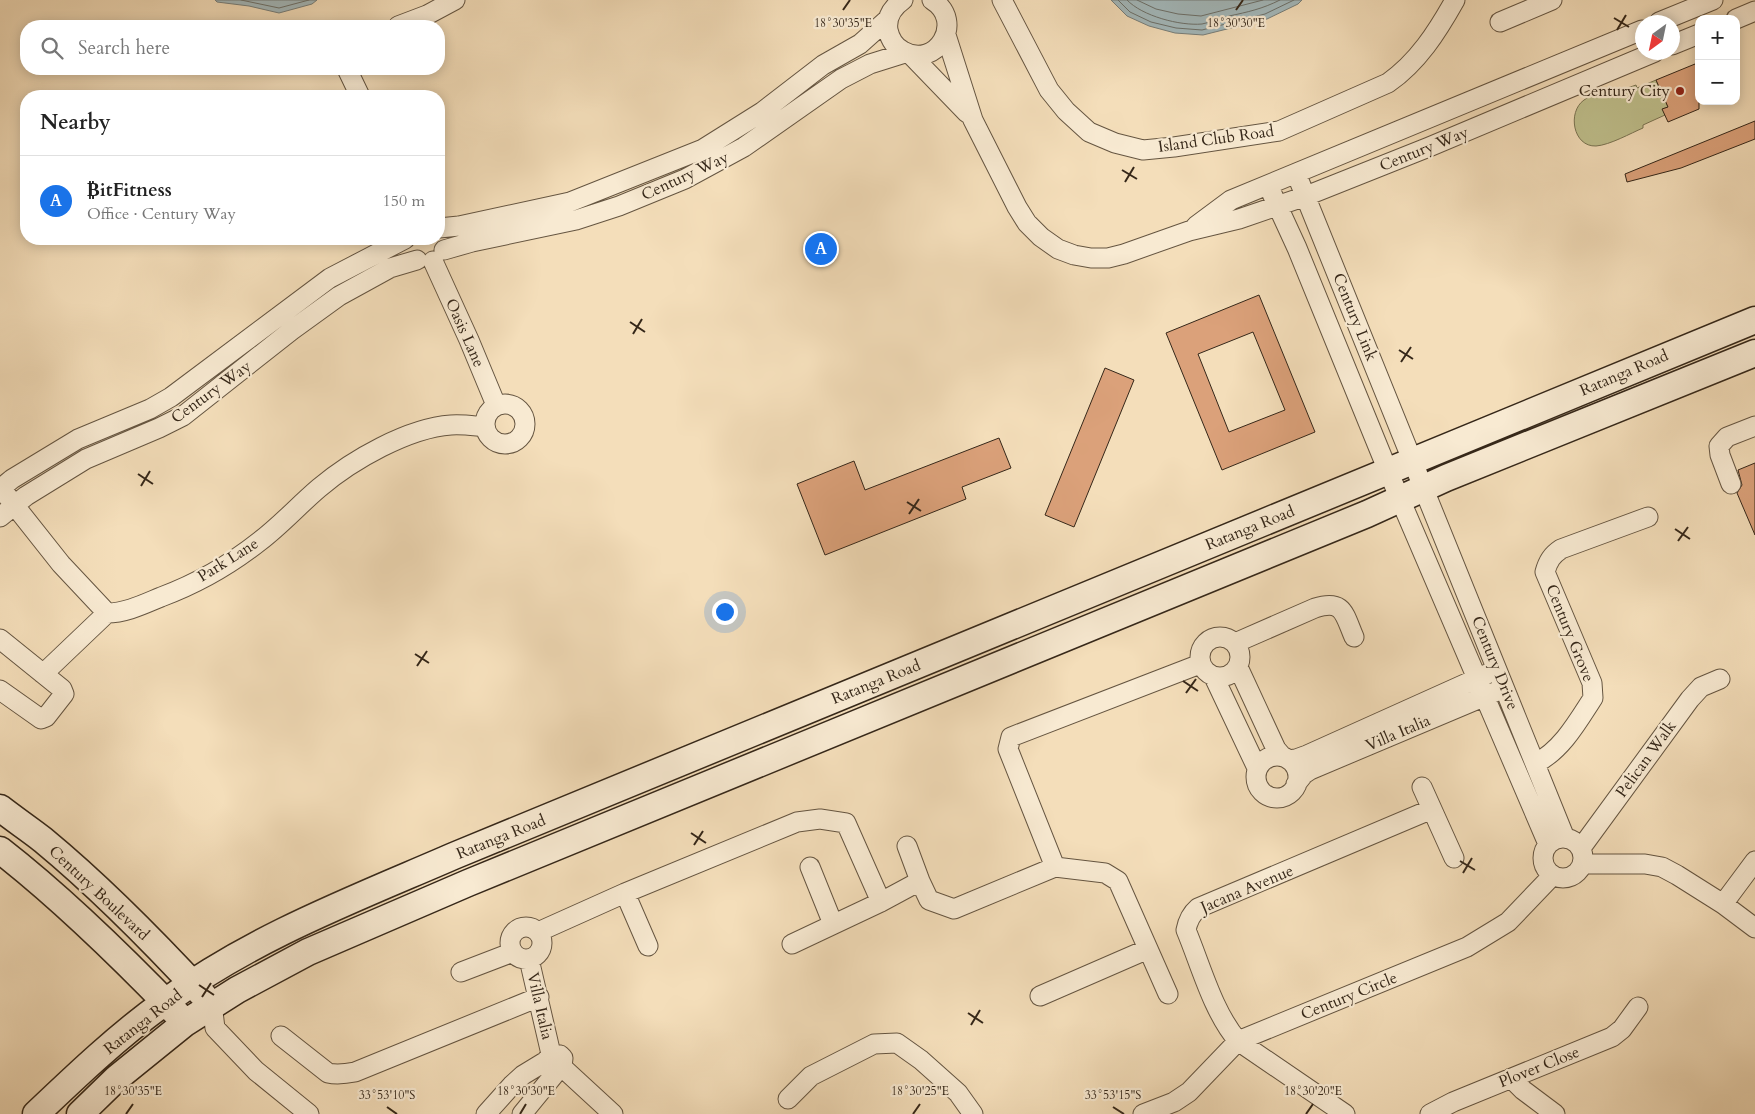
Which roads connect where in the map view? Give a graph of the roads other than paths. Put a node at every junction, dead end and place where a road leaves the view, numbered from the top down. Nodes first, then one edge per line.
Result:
1 (455, 0) edge
2 (932, 0) edge
3 (1002, 0) edge
4 (1454, 0) edge
5 (1552, 0) edge
6 (1713, 0) edge
7 (894, 8) edge
8 (1755, 11) edge
9 (1676, 15) edge
10 (1740, 17) edge
11 (414, 20) edge
12 (1500, 22) dead end
13 (1635, 33) edge
14 (946, 35) junction
15 (1695, 36) edge
16 (1680, 42) edge
17 (908, 54) junction
18 (1636, 60) edge
19 (350, 75) edge
20 (357, 90) edge
21 (973, 120) junction
22 (1296, 173) junction
23 (1268, 185) junction
24 (1306, 196) junction
25 (1277, 207) junction
26 (445, 227) edge
27 (1189, 231) junction
28 (394, 245) edge
29 (407, 245) edge
30 (439, 245) edge
31 (431, 257) junction
32 (1755, 320) edge
33 (1755, 353) edge
34 (496, 405) junction
35 (1755, 426) edge
36 (485, 427) junction
37 (1414, 461) junction
38 (1388, 471) junction
39 (1731, 484) dead end
40 (0, 488) edge
41 (1412, 494) junction
42 (15, 505) junction
43 (0, 517) edge
44 (1648, 517) dead end
45 (107, 614) junction
46 (1354, 637) dead end
47 (0, 639) edge
48 (1235, 643) junction
49 (1200, 664) junction
50 (1238, 667) junction
51 (1497, 669) junction
52 (43, 674) junction
53 (1214, 677) junction
54 (1476, 679) junction
55 (1720, 679) dead end
56 (1504, 687) junction
57 (0, 690) edge
58 (1484, 697) junction
59 (1286, 758) junction
60 (1536, 763) junction
61 (1258, 768) junction
62 (1296, 784) junction
63 (1422, 787) dead end
64 (0, 808) edge
65 (1432, 809) junction
66 (906, 846) dead end
67 (1569, 848) junction
68 (0, 850) edge
69 (1454, 858) dead end
70 (1755, 861) edge
71 (810, 867) dead end
72 (1055, 867) junction
73 (1553, 875) junction
74 (920, 881) junction
75 (625, 893) junction
76 (881, 902) junction
77 (1723, 904) junction
78 (833, 924) junction
79 (1755, 928) edge
80 (538, 932) junction
81 (792, 944) dead end
82 (648, 946) dead end
83 (1148, 949) junction
84 (521, 955) junction
85 (461, 972) dead end
86 (192, 983) junction
87 (1168, 994) dead end
88 (1040, 996) dead end
89 (538, 997) junction
90 (165, 1002) junction
91 (1638, 1007) dead end
92 (214, 1016) junction
93 (185, 1023) junction
94 (281, 1036) dead end
95 (1238, 1041) junction
96 (554, 1063) junction
97 (1511, 1078) junction
98 (788, 1099) dead end
99 (522, 1113) edge
100 (36, 1114) edge
101 (80, 1114) edge
102 (309, 1114) edge
103 (486, 1114) edge
104 (613, 1114) edge
105 (973, 1114) edge
106 (1144, 1114) edge
107 (1345, 1114) edge
108 (1430, 1114) edge
109 (1555, 1114) edge

1 - 11 street
2 - 14 street, Century Way
3 - 4 street, Island Club Road
5 - 12 street
6 - 9 street
7 - 17 street
7 - 26 street, Century Way
8 - 10 street
13 - 22 street, Century Way
14 - 17 street
14 - 21 street, Century Way
15 - 16 street
17 - 21 street, Century Way
17 - 31 street, Century Way
18 - 24 street, Century Way
19 - 20 street
21 - 27 street, Century Way
22 - 23 street, Century Way
22 - 24 street, Century Link
23 - 25 street, Century Link
23 - 27 street, Century Way
24 - 25 street, Century Way
24 - 37 street, Century Link
25 - 27 street, Century Way
25 - 38 street, Century Link
28 - 40 street, Century Way
29 - 31 street
30 - 31 street
31 - 34 street, Oasis Lane
31 - 42 street, Century Way
32 - 37 main road, Ratanga Road
33 - 41 main road, Ratanga Road
34 - 36 street
34 - 36 street
35 - 39 street
36 - 45 street, Park Lane
37 - 38 main road, Ratanga Road
37 - 41 street, Century Link
38 - 41 street, Century Link
38 - 86 main road, Ratanga Road
40 - 42 street
41 - 51 street, Century Drive
41 - 54 street, Century Drive
41 - 92 main road, Ratanga Road
42 - 43 street, Century Way
42 - 45 street
44 - 60 street, Century Grove
45 - 52 street
46 - 48 street
47 - 52 street
48 - 49 street
48 - 50 street
49 - 53 street
49 - 72 street
50 - 53 street
50 - 59 street
51 - 54 street, Villa Italia
51 - 56 street, Century Drive
52 - 57 street
53 - 61 street
54 - 58 street, Century Drive
54 - 59 street, Villa Italia
55 - 67 street, Pelican Walk
56 - 58 street, Villa Italia
56 - 60 street, Century Drive
58 - 62 street, Villa Italia
58 - 67 street, Century Drive
59 - 61 street
59 - 62 street
60 - 67 street, Century Drive
61 - 62 street
63 - 65 street
64 - 86 main road, Century Boulevard
65 - 69 street
65 - 95 street, Jacana Avenue
66 - 74 street
67 - 73 street
67 - 73 street
67 - 77 street
68 - 90 main road, Century Boulevard
70 - 77 street
71 - 78 street
72 - 74 street
72 - 83 street
73 - 95 street, Century Circle
74 - 76 street
75 - 76 street
75 - 80 street
75 - 82 street
76 - 78 street
77 - 79 street
78 - 81 street
80 - 84 street, Villa Italia
80 - 84 street, Villa Italia
83 - 87 street
83 - 88 street
84 - 85 street
84 - 89 street, Villa Italia
86 - 90 main road, Ratanga Road
86 - 92 main road, Century Boulevard
89 - 94 street
89 - 96 street, Villa Italia
90 - 93 main road, Century Boulevard
90 - 100 main road, Ratanga Road
91 - 97 street, Plover Close
92 - 93 main road, Ratanga Road
92 - 102 street
93 - 101 main road, Ratanga Road
95 - 106 street, Century Circle
95 - 107 street
96 - 99 street
96 - 103 street
96 - 104 street
97 - 108 street, Plover Close
97 - 109 street
98 - 105 street

